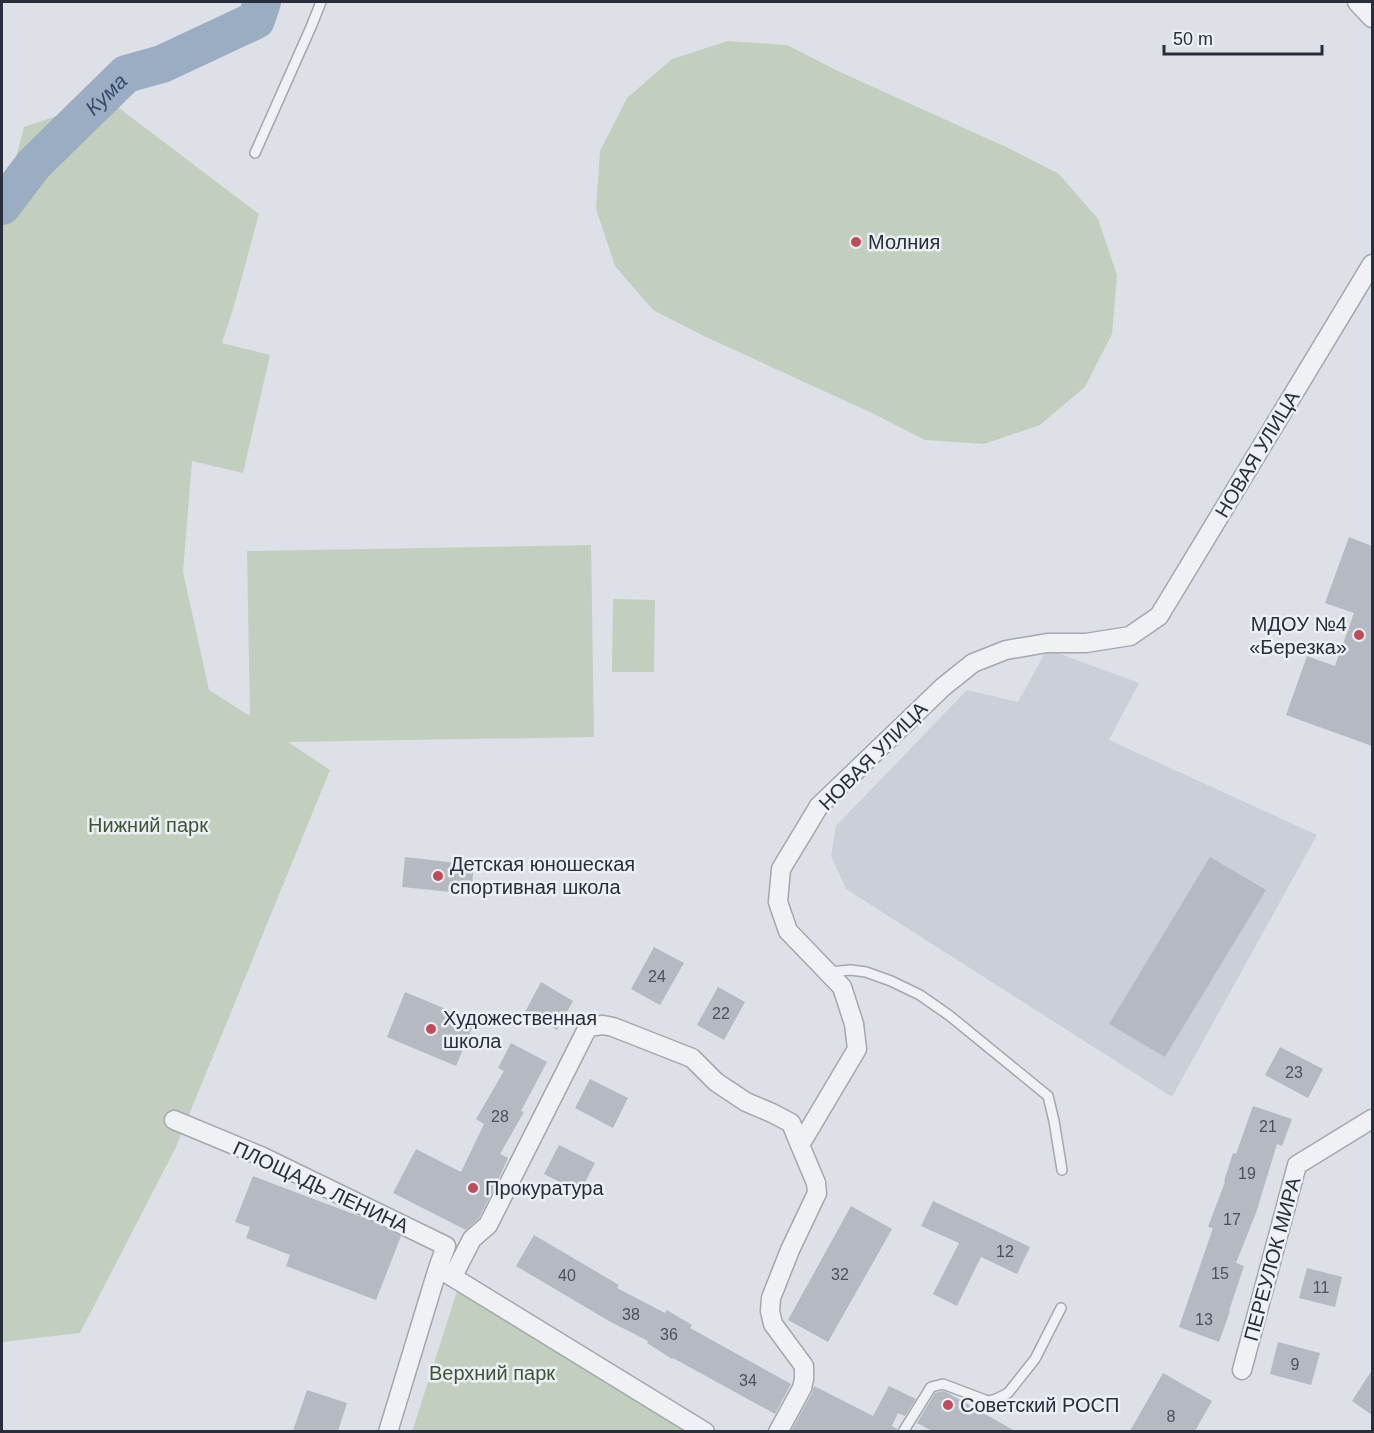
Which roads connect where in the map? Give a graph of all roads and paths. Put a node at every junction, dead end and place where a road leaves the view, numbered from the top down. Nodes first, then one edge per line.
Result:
1 (321, 2) edge
2 (1358, 2) edge
3 (1372, 18) edge
4 (255, 153) dead end
5 (1372, 264) edge
6 (828, 972) junction
7 (1372, 1119) edge
8 (174, 1120) dead end
9 (800, 1145) junction
10 (1062, 1170) dead end
11 (446, 1272) junction
12 (1060, 1308) dead end
13 (1242, 1370) dead end
14 (388, 1431) edge
15 (705, 1431) edge
16 (778, 1431) edge
17 (903, 1431) edge

1 - 4 lane
2 - 3 street
5 - 6 street, НОВАЯ УЛИЦА
6 - 9 street, НОВАЯ УЛИЦА
6 - 10 lane
7 - 13 street, ПЕРЕУЛОК МИРА
8 - 11 street, ПЛОЩАДЬ ЛЕНИНА
9 - 11 street
9 - 16 street
11 - 14 street, ПЛОЩАДЬ ЛЕНИНА
11 - 15 street
12 - 17 lane

